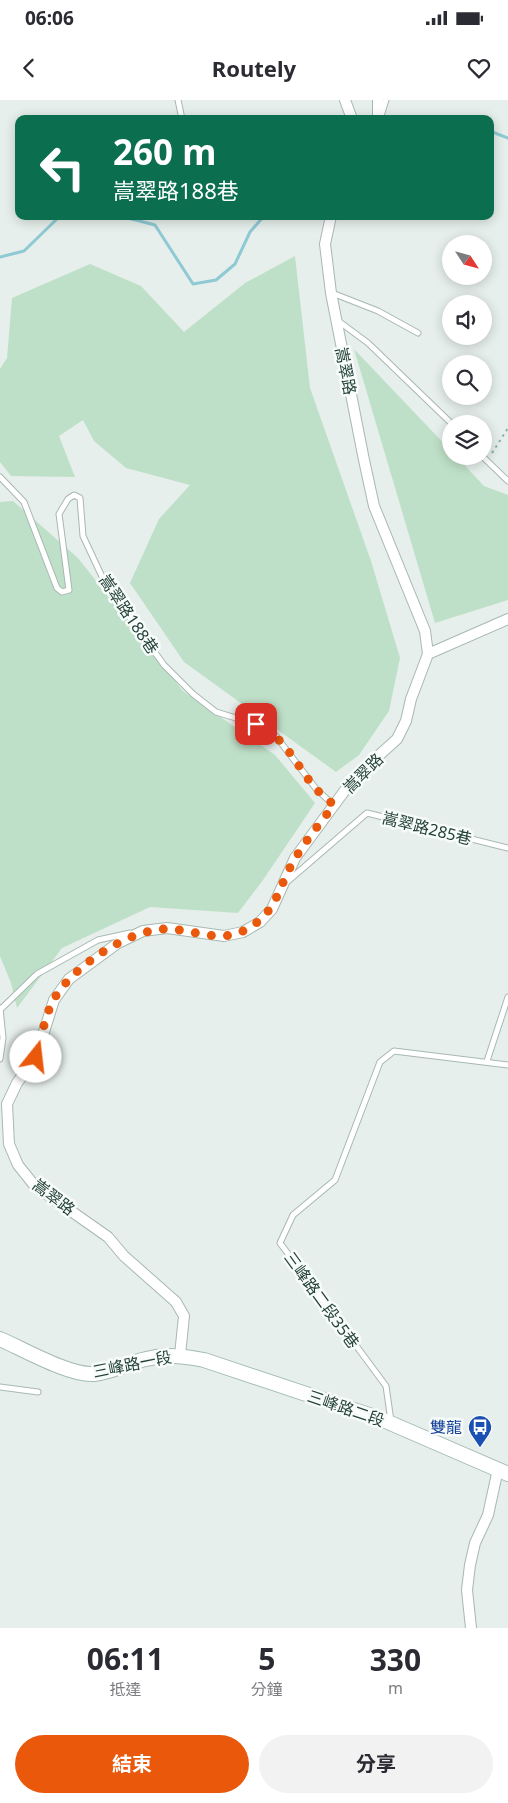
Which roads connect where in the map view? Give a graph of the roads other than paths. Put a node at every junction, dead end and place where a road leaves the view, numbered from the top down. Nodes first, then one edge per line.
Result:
1 (178, 100) edge
2 (346, 100) edge
3 (378, 100) edge
4 (386, 100) edge
5 (181, 115) edge
6 (351, 115) edge
7 (380, 115) edge
8 (381, 115) edge
9 (331, 220) edge
10 (331, 293) junction
11 (336, 320) junction
12 (418, 333) dead end
13 (443, 415) edge
14 (490, 465) edge
15 (0, 477) edge
16 (508, 481) edge
17 (508, 619) edge
18 (428, 654) junction
19 (334, 805) junction
20 (508, 848) edge
21 (282, 886) junction
22 (143, 931) junction
23 (508, 997) edge
24 (1, 1008) edge
25 (0, 1059) edge
26 (487, 1061) junction
27 (508, 1065) edge
28 (0, 1339) edge
29 (180, 1355) junction
30 (0, 1387) edge
31 (38, 1392) dead end
32 (392, 1424) junction
33 (503, 1472) edge
34 (471, 1628) edge

1 - 5 lane
2 - 6 street
3 - 7 street
4 - 8 lane
9 - 10 street, 嵩翠路
10 - 11 street, 嵩翠路
10 - 12 lane
11 - 13 lane
11 - 18 street, 嵩翠路
14 - 16 lane
15 - 19 lane, 嵩翠路188巷
17 - 18 street
18 - 19 street, 嵩翠路
19 - 21 street, 嵩翠路
20 - 21 lane, 嵩翠路285巷
21 - 22 street, 嵩翠路
22 - 24 lane
22 - 29 street, 嵩翠路
23 - 26 lane
24 - 25 lane
26 - 27 lane, 三峰路二段35巷
26 - 32 lane, 三峰路二段35巷
28 - 29 street, 三峰路一段
29 - 32 street, 三峰路二段
30 - 31 lane
32 - 33 street, 三峰路二段
33 - 34 street

